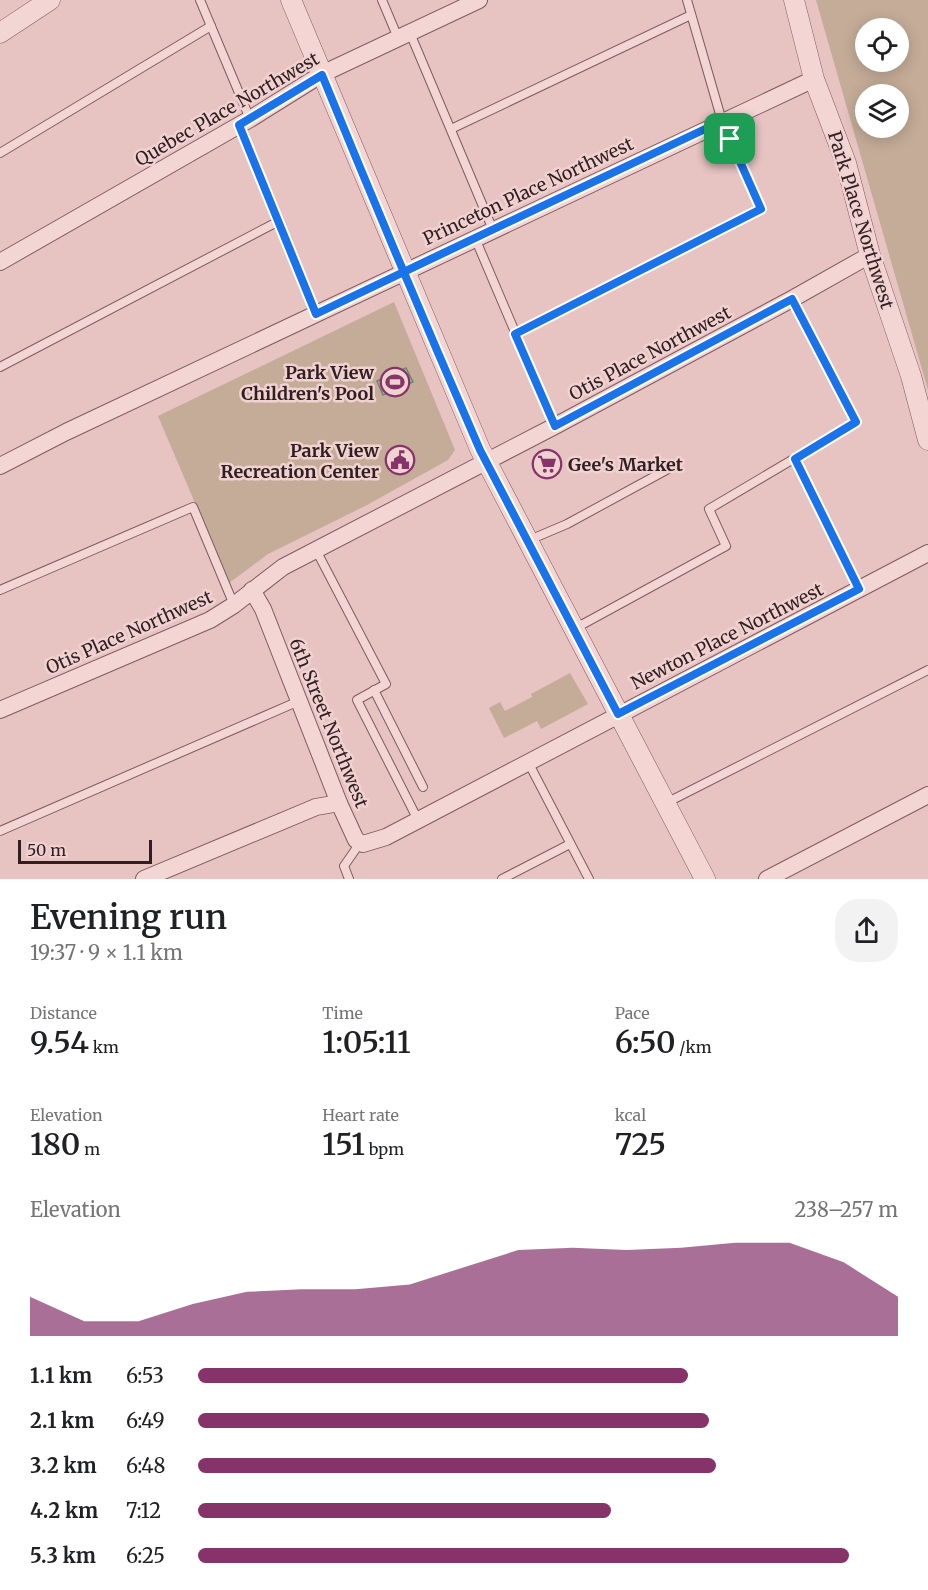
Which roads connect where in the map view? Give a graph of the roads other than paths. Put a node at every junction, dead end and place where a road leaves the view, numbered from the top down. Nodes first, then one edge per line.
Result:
1 (50, 0) edge
2 (200, 0) edge
3 (291, 0) edge
4 (382, 0) edge
5 (479, 0) edge
6 (687, 0) edge
7 (794, 0) edge
8 (691, 15) junction
9 (211, 26) junction
10 (0, 33) edge
11 (404, 35) junction
12 (322, 75) junction
13 (814, 79) junction
14 (722, 121) junction
15 (244, 122) junction
16 (450, 129) junction
17 (0, 153) edge
18 (279, 221) junction
19 (493, 230) junction
20 (475, 238) junction
21 (870, 255) junction
22 (0, 262) edge
23 (404, 272) junction
24 (792, 299) junction
25 (316, 314) junction
26 (515, 334) junction
27 (0, 368) edge
28 (555, 426) junction
29 (928, 440) edge
30 (795, 459) junction
31 (486, 462) junction
32 (0, 466) edge
33 (670, 468) dead end
34 (527, 541) junction
35 (316, 550) junction
36 (928, 553) edge
37 (859, 589) junction
38 (0, 590) edge
39 (252, 590) junction
40 (234, 605) junction
41 (573, 629) junction
42 (928, 670) edge
43 (374, 690) junction
44 (300, 701) junction
45 (0, 710) edge
46 (618, 714) junction
47 (528, 762) junction
48 (423, 787) dead end
49 (928, 795) edge
50 (339, 803) junction
51 (666, 803) junction
52 (418, 820) junction
53 (0, 831) edge
54 (360, 843) junction
55 (570, 844) junction
56 (144, 879) edge
57 (349, 879) edge
58 (502, 879) edge
59 (589, 879) edge
60 (705, 879) edge
61 (767, 879) edge

1 - 10 street
2 - 9 lane
3 - 12 street
4 - 11 lane
5 - 11 street, Quebec Place Northwest
6 - 8 lane
7 - 13 street, Park Place Northwest
8 - 14 lane
8 - 16 lane
9 - 15 lane
9 - 17 lane
11 - 12 street, Quebec Place Northwest
11 - 16 lane
12 - 15 street, Quebec Place Northwest
12 - 23 street
13 - 14 street, Princeton Place Northwest
13 - 21 street, Park Place Northwest
14 - 19 street, Princeton Place Northwest
14 - 26 lane
15 - 18 lane
15 - 22 street, Quebec Place Northwest
16 - 19 lane
18 - 25 lane
18 - 27 lane
19 - 20 street, Princeton Place Northwest
20 - 23 street, Princeton Place Northwest
20 - 26 lane
21 - 24 street, Otis Place Northwest
21 - 29 street, Park Place Northwest
23 - 25 street, Princeton Place Northwest
23 - 31 street
24 - 28 street, Otis Place Northwest
24 - 30 lane
25 - 32 street, Princeton Place Northwest
26 - 28 lane
28 - 31 street, Otis Place Northwest
30 - 37 lane
30 - 41 lane
31 - 34 street
31 - 35 street, Otis Place Northwest
33 - 34 lane
34 - 41 street
35 - 39 street, Otis Place Northwest
35 - 43 lane
36 - 37 street, Newton Place Northwest
37 - 46 street, Newton Place Northwest
38 - 40 lane
39 - 40 street, Otis Place Northwest
39 - 44 street, 6th Street Northwest
40 - 45 street, Otis Place Northwest
41 - 46 street
42 - 51 lane
43 - 48 lane
43 - 52 lane
44 - 50 street, 6th Street Northwest
44 - 53 lane
46 - 47 street, Newton Place Northwest
46 - 51 street
47 - 52 street, Newton Place Northwest
47 - 55 lane
49 - 61 street
50 - 54 street, 6th Street Northwest
50 - 56 street
51 - 60 street
52 - 54 street, Newton Place Northwest
54 - 57 lane
55 - 58 lane
55 - 59 lane

